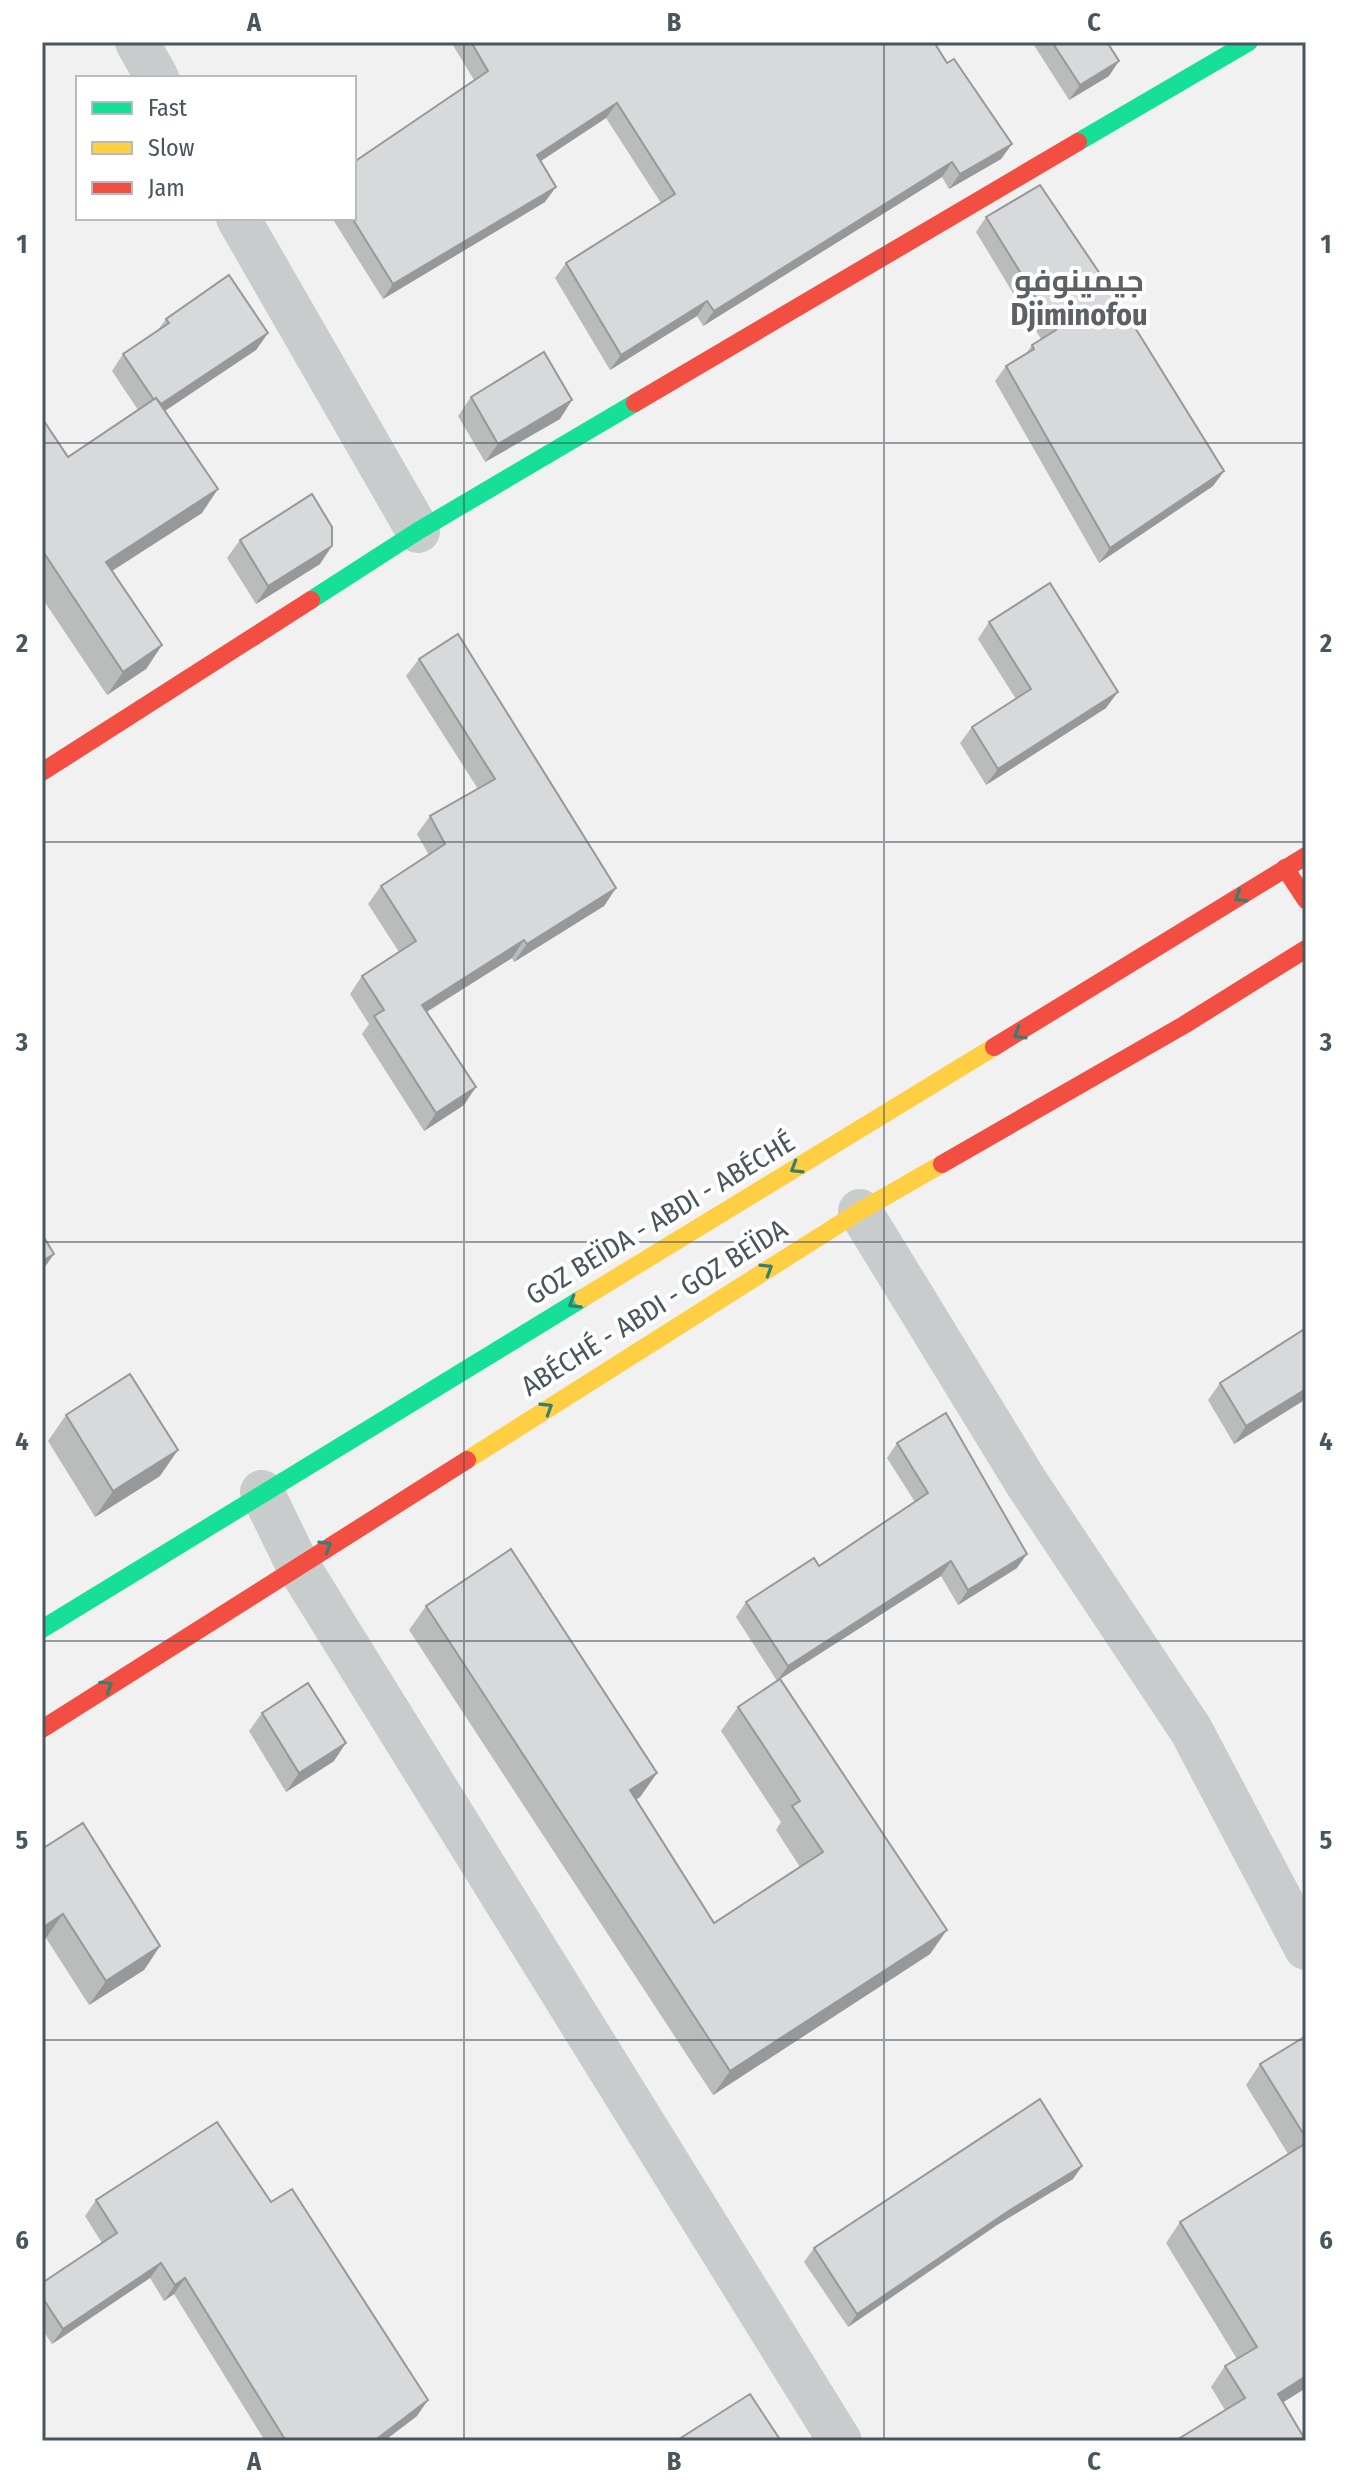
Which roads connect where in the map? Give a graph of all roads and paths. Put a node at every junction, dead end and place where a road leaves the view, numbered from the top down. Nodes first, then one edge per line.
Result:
1 (137, 42) edge
2 (1249, 42) edge
3 (156, 76) edge
4 (239, 220) edge
5 (418, 531) junction
6 (42, 772) edge
7 (1306, 856) edge
8 (1285, 868) junction
9 (1306, 900) edge
10 (1306, 949) edge
11 (860, 1211) junction
12 (262, 1492) junction
13 (297, 1564) junction
14 (42, 1629) edge
15 (42, 1729) edge
16 (1304, 1939) edge
17 (840, 2441) edge

1 - 3 street
2 - 5 main road
4 - 5 street
5 - 6 main road
7 - 8 main road, GOZ BEÏDA - ABDI - ABÉCHÉ
8 - 9 main road
8 -> 12 main road, GOZ BEÏDA - ABDI - ABÉCHÉ
10 - 11 main road, ABÉCHÉ - ABDI - GOZ BEÏDA
13 -> 11 main road, ABÉCHÉ - ABDI - GOZ BEÏDA
11 - 16 street
12 - 13 street
12 - 14 main road, GOZ BEÏDA - ABDI - ABÉCHÉ
15 -> 13 main road, ABÉCHÉ - ABDI - GOZ BEÏDA
13 - 17 street

